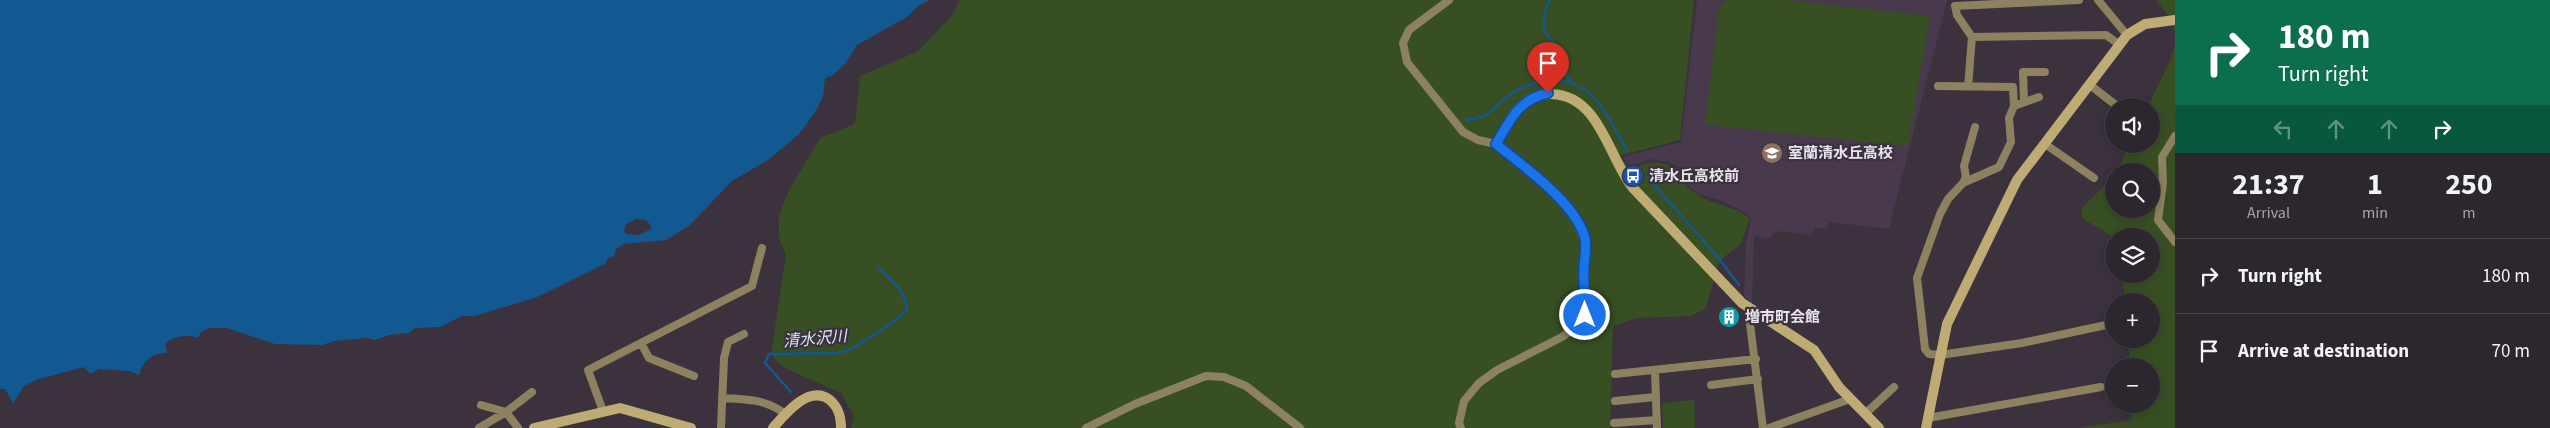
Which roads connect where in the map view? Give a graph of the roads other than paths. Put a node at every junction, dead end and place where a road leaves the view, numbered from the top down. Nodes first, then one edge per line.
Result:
1 (1449, 0) edge
2 (2079, 0) edge
3 (2098, 0) edge
4 (2175, 20) edge
5 (2127, 35) junction
6 (1972, 37) junction
7 (2120, 46) junction
8 (2045, 72) dead end
9 (2090, 85) junction
10 (1938, 86) dead end
11 (1968, 86) junction
12 (2039, 97) dead end
13 (2107, 98) edge
14 (2024, 102) junction
15 (2014, 106) junction
16 (1975, 127) dead end
17 (2175, 136) edge
18 (1496, 144) junction
19 (2045, 144) junction
20 (2094, 178) dead end
21 (1963, 183) junction
22 (2175, 242) edge
23 (762, 248) dead end
24 (752, 286) junction
25 (751, 296) dead end
26 (1748, 308) junction
27 (2105, 325) edge
28 (744, 334) dead end
29 (640, 343) junction
30 (1940, 355) junction
31 (1756, 359) junction
32 (1655, 371) junction
33 (1615, 374) dead end
34 (694, 376) dead end
35 (1758, 378) junction
36 (1712, 385) dead end
37 (1894, 387) dead end
38 (2101, 387) dead end
39 (532, 392) dead end
40 (1655, 397) junction
41 (722, 398) junction
42 (1850, 399) junction
43 (1615, 401) dead end
44 (481, 405) dead end
45 (603, 411) junction
46 (506, 412) junction
47 (785, 414) junction
48 (1865, 414) junction
49 (1614, 423) dead end
50 (1927, 423) edge
51 (1657, 424) edge
52 (1875, 426) edge
53 (479, 428) edge
54 (518, 428) edge
55 (534, 428) edge
56 (692, 428) edge
57 (721, 428) edge
58 (773, 428) edge
59 (841, 428) edge
60 (1086, 428) edge
61 (1300, 428) edge
62 (1461, 428) edge
63 (1763, 428) edge
64 (1769, 428) edge

1 - 18 street
2 - 6 street
3 - 5 street
4 - 5 street
5 - 7 street
6 - 7 street
6 - 11 street
7 - 9 street
8 - 14 street
9 - 13 street
9 - 19 street
10 - 11 street
11 - 15 street
12 - 14 street
14 - 15 street
15 - 21 street
16 - 21 street
17 - 22 street
18 - 26 street
18 - 62 street
19 - 20 street
19 - 30 street
21 - 30 street
23 - 24 street
24 - 25 street
24 - 29 street
26 - 31 street
26 - 42 street
27 - 30 street
28 - 41 street
29 - 34 street
29 - 45 street
30 - 50 street
31 - 32 street
31 - 35 street
32 - 33 street
32 - 40 street
35 - 36 street
35 - 63 street
37 - 48 street
38 - 50 street
39 - 46 street
40 - 43 street
40 - 51 street
41 - 47 street
41 - 57 street
42 - 48 street
42 - 64 street
44 - 46 street
45 - 55 street
45 - 56 street
46 - 53 street
46 - 54 street
47 - 58 street
47 - 59 street
48 - 52 street
49 - 51 street
60 - 61 street

